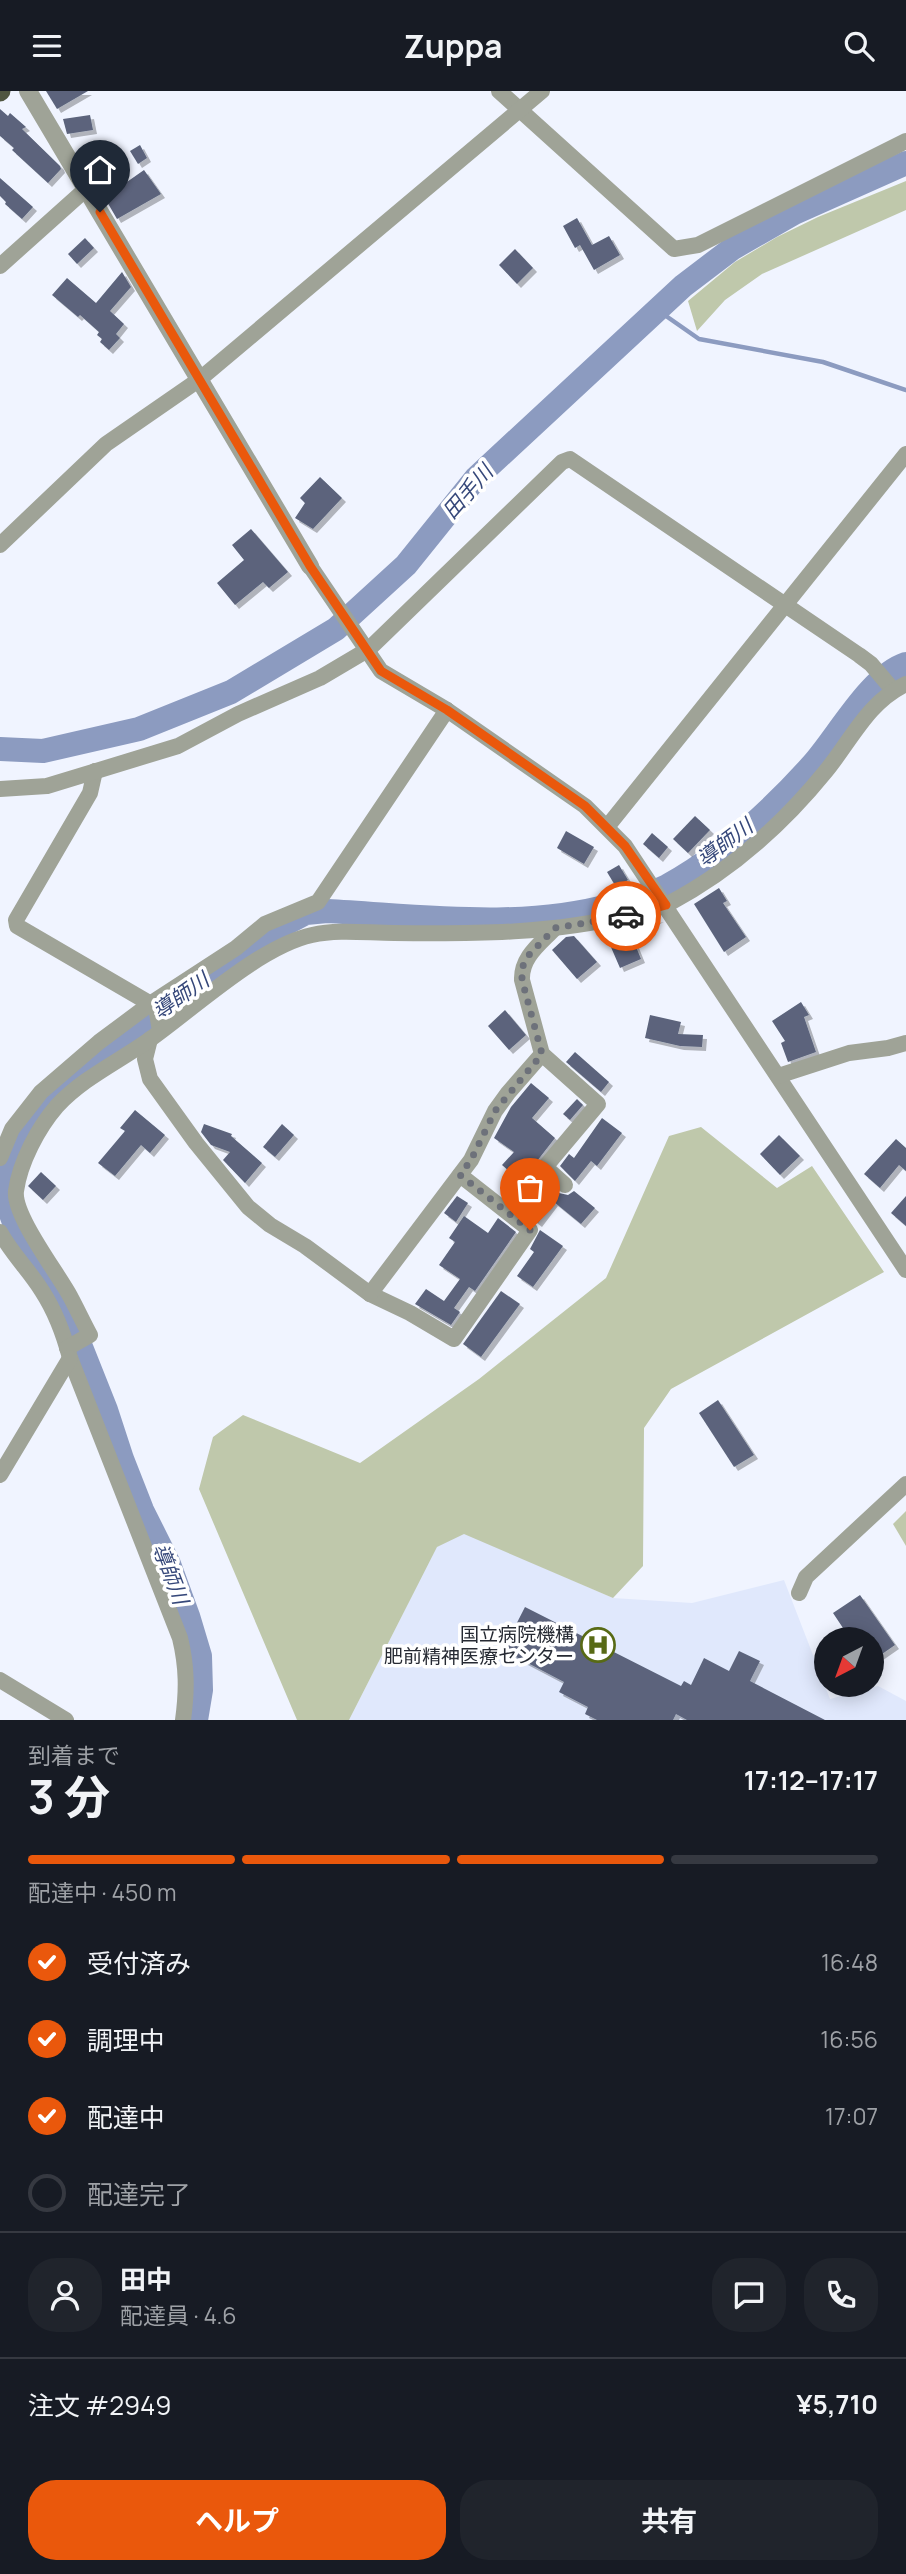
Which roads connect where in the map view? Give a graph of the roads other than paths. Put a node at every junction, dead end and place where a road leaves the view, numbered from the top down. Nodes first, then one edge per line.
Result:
1 (28, 91) edge
2 (499, 91) edge
3 (542, 91) edge
4 (520, 110) junction
5 (906, 141) edge
6 (86, 189) junction
7 (0, 266) edge
8 (200, 379) junction
9 (906, 454) edge
10 (0, 545) edge
11 (310, 566) joint
12 (784, 605) junction
13 (369, 649) junction
14 (900, 687) edge
15 (447, 710) junction
16 (95, 771) junction
17 (0, 789) edge
18 (607, 827) junction
19 (666, 905) junction
20 (555, 928) junction
21 (153, 1005) junction
22 (155, 1035) junction
23 (906, 1043) edge
24 (542, 1054) junction
25 (778, 1076) junction
26 (0, 1158) edge
27 (460, 1175) junction
28 (565, 1185) dead end
29 (0, 1232) edge
30 (906, 1270) edge
31 (370, 1294) junction
32 (69, 1353) junction
33 (0, 1475) edge
34 (906, 1484) edge
35 (799, 1593) dead end
36 (0, 1680) edge
37 (66, 1720) edge
38 (183, 1720) edge

1 - 6 street
2 - 4 street
3 - 4 street
4 - 5 street
4 - 8 street
6 - 7 street
6 - 8 street
8 - 10 street
8 - 11 street
9 - 12 street
11 - 13 street
12 - 13 street
12 - 14 street
12 - 18 street
13 - 15 street
13 - 16 street
14 - 19 street
15 - 18 street
15 - 21 street
16 - 17 street
16 - 21 street
18 - 19 street
19 - 20 street
19 - 25 street
20 - 22 street
20 - 24 street
21 - 22 street
21 - 26 street
22 - 31 street
22 - 32 street
23 - 25 street
24 - 27 street
24 - 28 street
25 - 30 street
27 - 31 street
27 - 31 street
29 - 32 street
32 - 33 street
32 - 38 street
34 - 35 street
36 - 37 street

